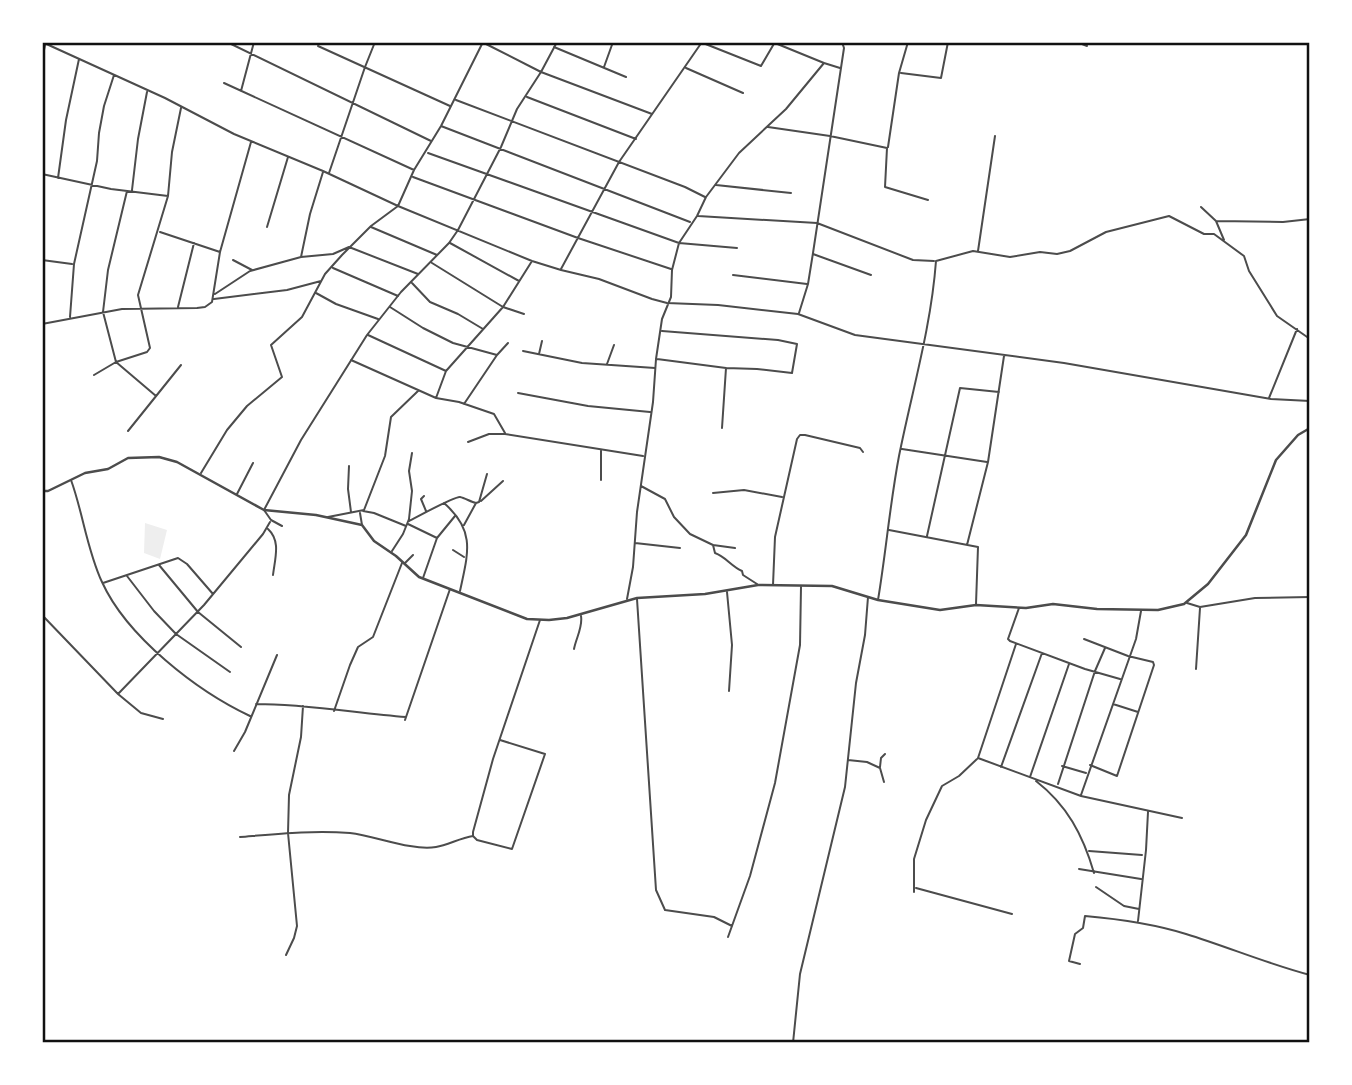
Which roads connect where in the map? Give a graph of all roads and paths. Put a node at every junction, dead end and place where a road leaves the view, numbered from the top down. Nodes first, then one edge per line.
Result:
1 (52, 42) edge
2 (227, 42) edge
3 (254, 42) edge
4 (375, 42) edge
5 (556, 42) edge
6 (613, 42) edge
7 (702, 42) edge
8 (775, 42) edge
9 (842, 42) edge
10 (908, 42) edge
11 (948, 42) edge
12 (1077, 42) edge
13 (44, 43) edge
14 (483, 43) edge
15 (51, 46) junction
16 (318, 46) dead end
17 (1087, 46) dead end
18 (554, 47) junction
19 (251, 54) junction
20 (79, 58) junction
21 (42, 60) edge
22 (824, 63) junction
23 (365, 67) junction
24 (604, 68) junction
25 (685, 68) junction
26 (841, 68) junction
27 (541, 72) junction
28 (900, 73) junction
29 (114, 74) junction
30 (626, 77) dead end
31 (224, 83) dead end
32 (147, 91) junction
33 (241, 91) junction
34 (743, 93) dead end
35 (526, 96) junction
36 (454, 99) junction
37 (352, 102) junction
38 (450, 106) junction
39 (181, 107) junction
40 (653, 115) junction
41 (512, 121) junction
42 (441, 126) junction
43 (768, 127) junction
44 (830, 136) junction
45 (995, 136) dead end
46 (343, 137) junction
47 (637, 139) junction
48 (251, 141) junction
49 (432, 142) junction
50 (501, 147) junction
51 (887, 148) junction
52 (427, 152) junction
53 (288, 156) junction
54 (619, 162) junction
55 (414, 170) junction
56 (323, 171) junction
57 (42, 174) edge
58 (329, 174) junction
59 (486, 175) junction
60 (412, 176) junction
61 (58, 178) junction
62 (91, 185) junction
63 (715, 185) junction
64 (604, 187) junction
65 (127, 191) junction
66 (132, 192) junction
67 (791, 193) dead end
68 (168, 196) junction
69 (706, 197) junction
70 (473, 199) junction
71 (928, 200) dead end
72 (398, 206) junction
73 (1201, 206) dead end
74 (592, 212) junction
75 (697, 216) junction
76 (1310, 219) edge
77 (1216, 221) junction
78 (691, 222) junction
79 (817, 223) junction
80 (267, 226) dead end
81 (370, 227) junction
82 (458, 230) junction
83 (159, 232) junction
84 (578, 238) junction
85 (1225, 242) junction
86 (194, 243) junction
87 (449, 243) junction
88 (679, 243) junction
89 (349, 247) junction
90 (737, 248) dead end
91 (978, 251) junction
92 (220, 252) junction
93 (813, 253) junction
94 (438, 255) junction
95 (301, 257) junction
96 (42, 260) edge
97 (233, 260) dead end
98 (532, 261) junction
99 (936, 261) junction
100 (431, 262) junction
101 (74, 264) junction
102 (332, 268) junction
103 (253, 270) junction
104 (561, 270) junction
105 (672, 270) junction
106 (419, 274) junction
107 (733, 275) dead end
108 (871, 275) dead end
109 (321, 281) junction
110 (411, 282) junction
111 (520, 282) junction
112 (808, 284) junction
113 (315, 293) junction
114 (398, 296) junction
115 (213, 297) junction
116 (667, 303) junction
117 (140, 307) junction
118 (178, 307) junction
119 (389, 307) junction
120 (503, 307) junction
121 (103, 312) junction
122 (524, 314) dead end
123 (798, 314) junction
124 (69, 318) junction
125 (379, 319) junction
126 (42, 324) edge
127 (1297, 328) junction
128 (484, 330) junction
129 (661, 331) junction
130 (367, 335) junction
131 (1310, 339) edge
132 (542, 341) dead end
133 (508, 343) dead end
134 (925, 343) junction
135 (614, 345) dead end
136 (468, 348) junction
137 (523, 351) dead end
138 (539, 354) junction
139 (497, 355) junction
140 (1004, 355) junction
141 (656, 359) junction
142 (351, 360) junction
143 (116, 362) junction
144 (607, 364) junction
145 (181, 365) dead end
146 (656, 368) junction
147 (726, 368) junction
148 (446, 371) junction
149 (94, 375) dead end
150 (419, 390) junction
151 (1000, 392) junction
152 (518, 393) dead end
153 (156, 396) junction
154 (436, 398) junction
155 (1269, 398) junction
156 (1310, 401) edge
157 (464, 404) junction
158 (651, 412) junction
159 (722, 428) dead end
160 (1310, 428) edge
161 (128, 431) dead end
162 (505, 434) junction
163 (468, 442) dead end
164 (901, 449) junction
165 (601, 450) junction
166 (863, 452) dead end
167 (412, 453) dead end
168 (644, 456) junction
169 (946, 456) junction
170 (988, 462) junction
171 (253, 463) dead end
172 (349, 466) dead end
173 (487, 474) dead end
174 (200, 475) junction
175 (71, 480) junction
176 (600, 480) dead end
177 (503, 481) dead end
178 (640, 486) junction
179 (42, 491) edge
180 (713, 492) dead end
181 (237, 495) junction
182 (424, 496) dead end
183 (783, 497) junction
184 (444, 503) junction
185 (478, 503) junction
186 (264, 510) junction
187 (361, 512) junction
188 (427, 512) junction
189 (351, 513) junction
190 (456, 515) junction
191 (327, 518) junction
192 (271, 520) junction
193 (407, 524) junction
194 (362, 525) junction
195 (282, 526) dead end
196 (463, 526) junction
197 (267, 528) junction
198 (888, 530) junction
199 (927, 536) junction
200 (437, 538) junction
201 (634, 543) junction
202 (713, 545) junction
203 (967, 545) junction
204 (680, 548) dead end
205 (736, 548) dead end
206 (453, 550) dead end
207 (391, 553) junction
208 (413, 555) dead end
209 (465, 558) junction
210 (403, 563) junction
211 (158, 565) junction
212 (273, 575) dead end
213 (127, 576) junction
214 (423, 579) junction
215 (102, 583) junction
216 (758, 585) junction
217 (773, 586) junction
218 (801, 586) junction
219 (450, 588) junction
220 (727, 591) junction
221 (459, 592) junction
222 (214, 594) junction
223 (869, 596) junction
224 (1310, 597) edge
225 (637, 598) junction
226 (627, 600) junction
227 (878, 600) junction
228 (1186, 603) junction
229 (976, 606) junction
230 (1019, 607) junction
231 (1200, 607) junction
232 (1141, 611) junction
233 (198, 612) junction
234 (42, 615) edge
235 (581, 615) junction
236 (541, 620) junction
237 (176, 634) junction
238 (1084, 639) dead end
239 (1016, 644) junction
240 (241, 647) dead end
241 (1106, 647) junction
242 (574, 649) dead end
243 (1043, 652) junction
244 (159, 653) junction
245 (277, 655) dead end
246 (1128, 656) junction
247 (1069, 663) junction
248 (1196, 669) dead end
249 (230, 671) dead end
250 (1095, 671) junction
251 (1121, 679) junction
252 (729, 691) dead end
253 (118, 694) junction
254 (256, 704) junction
255 (1112, 704) junction
256 (303, 706) junction
257 (334, 711) junction
258 (1139, 712) junction
259 (250, 716) junction
260 (163, 719) dead end
261 (500, 740) junction
262 (234, 751) dead end
263 (885, 754) dead end
264 (978, 758) junction
265 (847, 760) junction
266 (1090, 765) junction
267 (1062, 766) junction
268 (1001, 767) junction
269 (880, 768) junction
270 (1087, 774) junction
271 (1030, 777) junction
272 (1034, 779) junction
273 (884, 782) dead end
274 (1058, 786) junction
275 (1081, 796) junction
276 (1148, 810) junction
277 (1182, 818) dead end
278 (288, 833) junction
279 (240, 836) dead end
280 (472, 836) junction
281 (1088, 851) junction
282 (1144, 855) junction
283 (1079, 869) dead end
284 (1094, 873) junction
285 (1142, 879) junction
286 (1096, 887) dead end
287 (1140, 909) junction
288 (1012, 914) dead end
289 (1137, 922) junction
290 (732, 926) junction
291 (728, 937) dead end
292 (286, 955) dead end
293 (1080, 964) dead end
294 (1310, 975) edge
295 (793, 1043) edge

1 - 15 street
2 - 19 street
3 - 19 street
4 - 23 street
5 - 18 street
6 - 24 street
7 - 8 street
7 - 25 street
8 - 22 street
9 - 26 street
10 - 28 street
11 - 28 street
12 - 17 street
13 - 15 street
13 - 21 street
14 - 27 street
14 - 36 street
15 - 20 street
16 - 23 street
18 - 24 street
18 - 27 street
19 - 33 street
19 - 37 street
20 - 29 street
20 - 61 street
22 - 26 street
22 - 43 street
23 - 37 street
23 - 38 street
24 - 30 street
25 - 34 street
25 - 40 street
26 - 44 street
27 - 35 street
27 - 40 street
28 - 51 street
29 - 32 street
29 - 62 street
31 - 33 street
32 - 39 street
32 - 66 street
33 - 46 street
35 - 41 street
35 - 47 street
36 - 38 street
36 - 41 street
37 - 46 street
37 - 49 street
38 - 42 street
39 - 48 street
39 - 68 street
40 - 47 street
41 - 50 street
41 - 54 street
42 - 49 street
42 - 50 street
43 - 44 street
43 - 63 street
44 - 51 street
44 - 79 street
45 - 91 street
46 - 55 street
46 - 58 street
47 - 54 street
48 - 53 street
48 - 92 street
49 - 52 street
50 - 59 street
50 - 64 street
51 - 71 street
52 - 55 street
52 - 59 street
53 - 56 street
53 - 80 street
54 - 64 street
54 - 69 street
55 - 60 street
56 - 58 street
56 - 95 street
57 - 61 street
58 - 72 street
59 - 70 street
59 - 74 street
60 - 70 street
60 - 72 street
61 - 62 street
62 - 65 street
62 - 101 street
63 - 67 street
63 - 69 street
64 - 74 street
64 - 78 street
65 - 66 street
65 - 121 street
66 - 68 street
68 - 83 street
69 - 75 street
70 - 82 street
70 - 84 street
72 - 81 street
72 - 82 street
73 - 77 street
74 - 84 street
74 - 88 street
75 - 78 street
75 - 79 street
76 - 77 street
77 - 85 street
78 - 88 street
79 - 93 street
79 - 99 street
81 - 89 street
81 - 94 street
82 - 87 street
82 - 98 street
83 - 86 street
83 - 117 street
84 - 104 street
84 - 105 street
85 - 91 street
85 - 127 street
86 - 92 street
86 - 118 street
87 - 94 street
87 - 111 street
88 - 90 street
88 - 105 street
89 - 95 street
89 - 102 street
89 - 106 street
91 - 99 street
92 - 115 street
93 - 108 street
93 - 112 street
94 - 100 street
95 - 103 street
96 - 101 street
97 - 103 street
98 - 104 street
98 - 111 street
99 - 134 street
100 - 106 street
100 - 120 street
101 - 124 street
102 - 109 street
102 - 114 street
103 - 115 street
104 - 116 street
105 - 116 street
106 - 110 street
107 - 112 street
109 - 113 street
109 - 115 street
110 - 114 street
110 - 128 street
111 - 120 street
112 - 123 street
113 - 125 street
113 - 174 street
114 - 119 street
115 - 118 street
116 - 123 street
116 - 129 street
117 - 118 street
117 - 121 street
117 - 143 street
119 - 125 street
119 - 136 street
120 - 122 street
120 - 128 street
121 - 124 street
121 - 143 street
123 - 134 street
124 - 126 street
125 - 130 street
127 - 131 street
127 - 155 street
128 - 136 street
129 - 141 street
129 - 147 street
130 - 142 street
130 - 148 street
132 - 138 street
133 - 139 street
134 - 140 street
134 - 164 street
135 - 144 street
136 - 139 street
136 - 148 street
137 - 138 street
138 - 144 street
139 - 157 street
140 - 151 street
140 - 155 street
141 - 146 street
141 - 147 street
142 - 150 street
142 - 186 street
143 - 149 street
143 - 153 street
144 - 146 street
145 - 153 street
146 - 158 street
147 - 159 street
148 - 154 street
150 - 154 street
150 - 187 street
151 - 169 street
151 - 170 street
152 - 158 street
153 - 161 street
154 - 157 street
155 - 156 street
157 - 162 street
158 - 168 street
160 - 228 street
162 - 163 street
162 - 165 street
164 - 169 street
164 - 198 street
165 - 168 street
165 - 176 street
166 - 183 street
167 - 193 street
168 - 178 street
169 - 170 street
169 - 199 street
170 - 203 street
171 - 181 street
172 - 189 street
173 - 185 street
174 - 175 street
174 - 181 street
175 - 179 street
175 - 215 street
177 - 185 street
178 - 201 street
178 - 202 street
180 - 183 street
181 - 186 street
182 - 188 street
183 - 217 street
184 - 185 street
184 - 188 street
184 - 190 street
185 - 196 street
186 - 191 street
186 - 192 street
187 - 189 street
187 - 193 street
187 - 194 street
188 - 193 street
189 - 191 street
190 - 196 street
190 - 200 street
191 - 194 street
192 - 195 street
192 - 197 street
193 - 200 street
193 - 207 street
194 - 207 street
196 - 209 street
197 - 212 street
197 - 222 street
198 - 199 street
198 - 227 street
199 - 203 street
200 - 214 street
201 - 204 street
201 - 226 street
202 - 205 street
202 - 216 street
203 - 229 street
206 - 209 street
207 - 210 street
208 - 210 street
209 - 221 street
210 - 214 street
210 - 257 street
211 - 213 street
211 - 222 street
211 - 233 street
213 - 215 street
213 - 237 street
214 - 219 street
215 - 244 street
216 - 217 street
216 - 220 street
217 - 218 street
218 - 223 street
218 - 290 street
219 - 221 street
219 - 257 street
220 - 225 street
220 - 252 street
221 - 236 street
222 - 233 street
223 - 227 street
223 - 265 street
224 - 231 street
225 - 226 street
225 - 290 street
226 - 235 street
227 - 229 street
228 - 231 street
228 - 232 street
229 - 230 street
230 - 232 street
230 - 239 street
231 - 248 street
232 - 246 street
233 - 237 street
233 - 240 street
234 - 253 street
235 - 236 street
235 - 242 street
236 - 261 street
237 - 244 street
237 - 249 street
238 - 241 street
239 - 243 street
239 - 264 street
241 - 246 street
241 - 250 street
243 - 247 street
243 - 268 street
244 - 253 street
244 - 259 street
245 - 254 street
246 - 251 street
246 - 258 street
247 - 250 street
247 - 271 street
250 - 251 street
250 - 267 street
251 - 255 street
253 - 260 street
254 - 256 street
254 - 259 street
255 - 258 street
255 - 266 street
256 - 257 street
256 - 278 street
258 - 266 street
259 - 262 street
261 - 280 street
261 - 280 street
263 - 269 street
264 - 268 street
264 - 288 street
265 - 269 street
265 - 295 street
266 - 270 street
267 - 270 street
267 - 274 street
268 - 271 street
269 - 273 street
270 - 275 street
271 - 272 street
272 - 274 street
272 - 281 street
274 - 275 street
275 - 276 street
276 - 277 street
276 - 282 street
278 - 279 street
278 - 280 street
278 - 292 street
281 - 282 street
281 - 284 street
282 - 285 street
283 - 284 street
284 - 285 street
285 - 287 street
286 - 287 street
287 - 289 street
289 - 293 street
289 - 294 street
290 - 291 street

